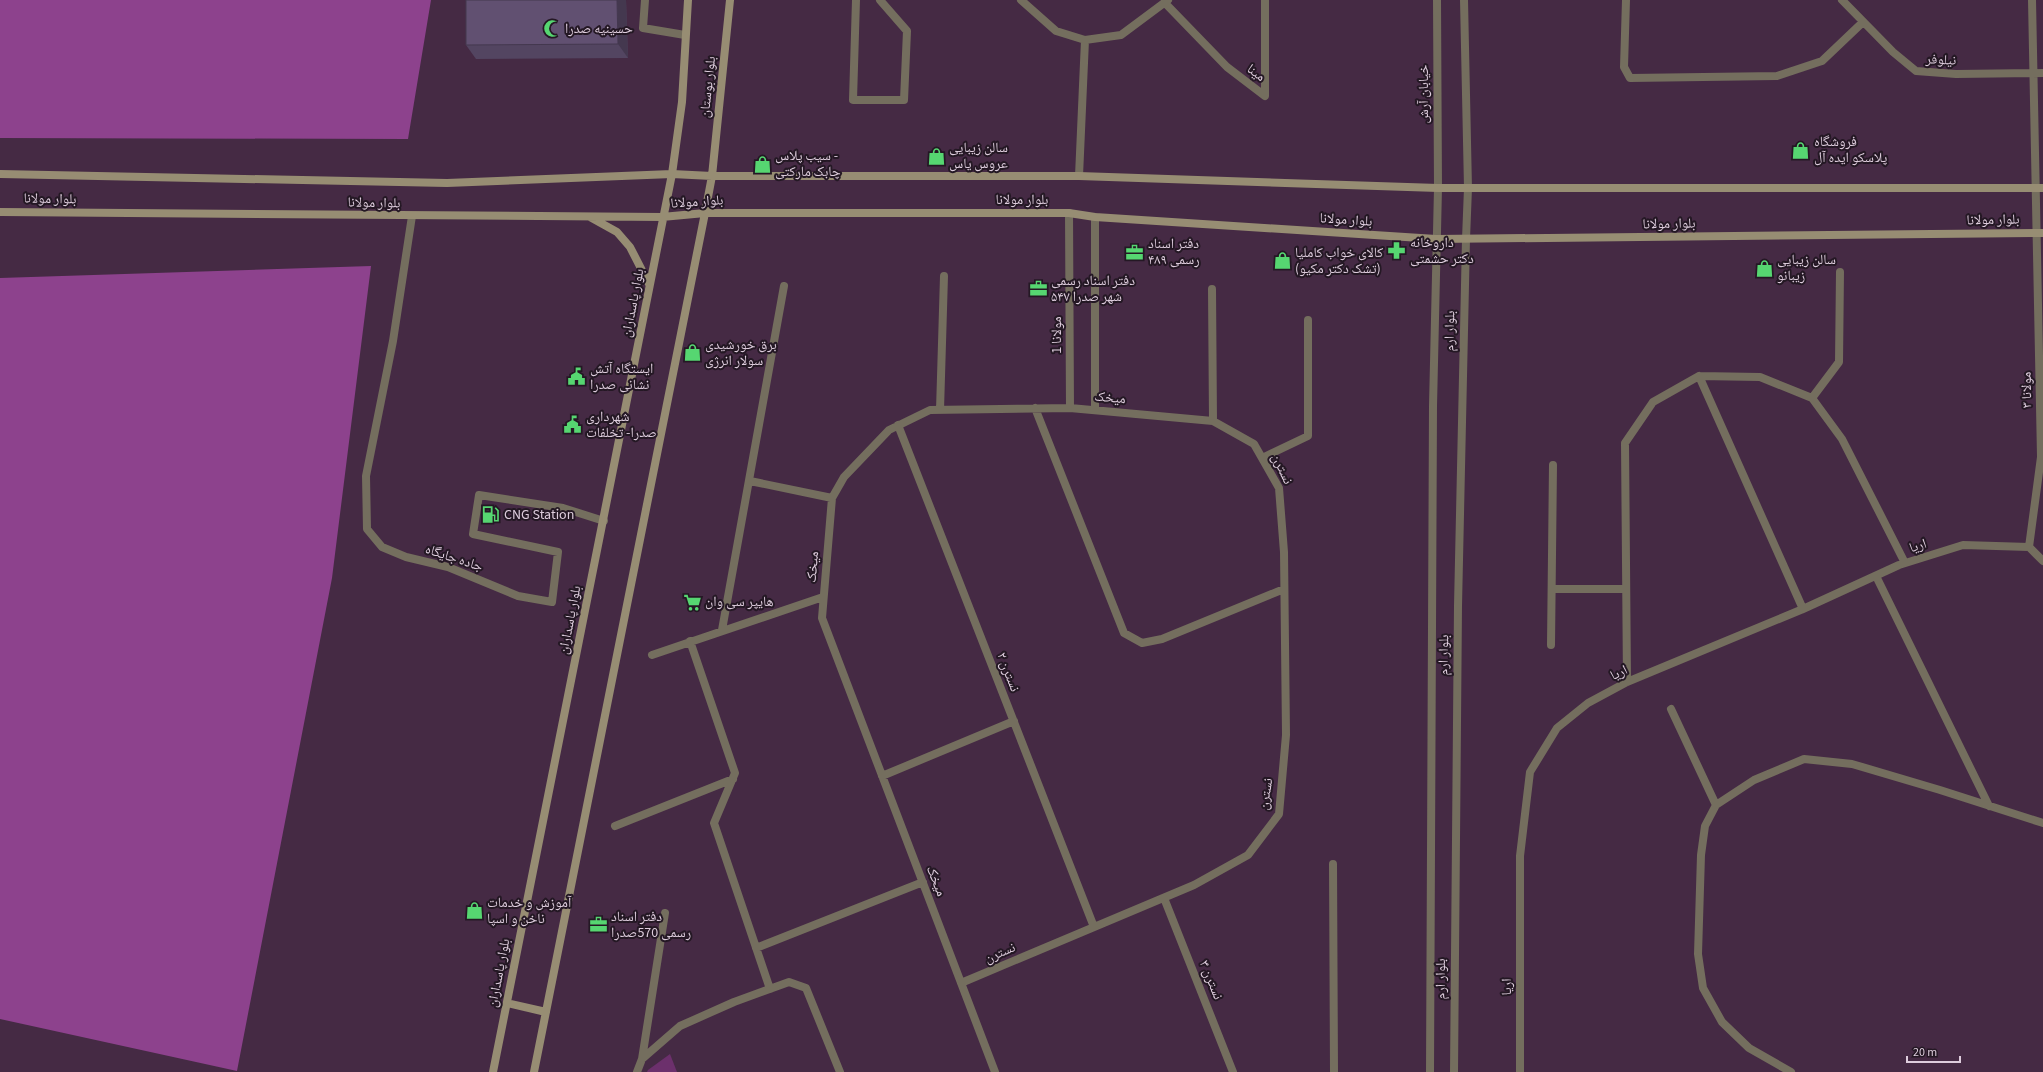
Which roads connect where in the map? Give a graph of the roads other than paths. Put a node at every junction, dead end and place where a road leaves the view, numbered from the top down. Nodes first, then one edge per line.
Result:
1 (645, 0) edge
2 (688, 0) edge
3 (730, 0) edge
4 (856, 0) edge
5 (880, 0) edge
6 (1021, 0) edge
7 (1265, 0) edge
8 (1437, 0) edge
9 (1464, 0) edge
10 (1626, 0) edge
11 (1842, 0) edge
12 (2032, 0) edge
13 (1166, 1) edge
14 (1863, 22) junction
15 (685, 35) junction
16 (1085, 40) junction
17 (2033, 74) junction
18 (2043, 74) edge
19 (0, 174) edge
20 (672, 174) junction
21 (712, 176) junction
22 (1079, 176) junction
23 (1438, 188) junction
24 (1468, 188) junction
25 (2039, 188) edge
26 (0, 212) edge
27 (705, 213) junction
28 (1069, 213) junction
29 (412, 216) junction
30 (589, 217) junction
31 (662, 217) junction
32 (1095, 217) junction
33 (2039, 233) edge
34 (1436, 239) junction
35 (1466, 239) junction
36 (1840, 272) dead end
37 (944, 276) dead end
38 (650, 284) junction
39 (784, 286) dead end
40 (1212, 289) dead end
41 (1308, 320) dead end
42 (1699, 376) junction
43 (1812, 398) junction
44 (1035, 408) junction
45 (1070, 408) junction
46 (1095, 409) junction
47 (940, 410) junction
48 (1213, 421) junction
49 (898, 425) junction
50 (1254, 444) joint
51 (1262, 458) junction
52 (1553, 465) dead end
53 (750, 481) junction
54 (832, 498) junction
55 (604, 520) junction
56 (2029, 547) junction
57 (2043, 561) edge
58 (1905, 564) junction
59 (1876, 576) junction
60 (1284, 589) junction
61 (1552, 589) junction
62 (1625, 589) junction
63 (823, 597) junction
64 (1803, 608) junction
65 (722, 630) junction
66 (690, 641) junction
67 (1551, 645) dead end
68 (652, 655) dead end
69 (1627, 682) junction
70 (1671, 709) dead end
71 (1014, 721) junction
72 (882, 776) junction
73 (732, 779) junction
74 (1716, 805) junction
75 (1989, 806) junction
76 (2043, 823) edge
77 (615, 826) dead end
78 (1333, 864) dead end
79 (923, 882) junction
80 (1164, 898) junction
81 (665, 913) dead end
82 (1094, 928) junction
83 (756, 948) junction
84 (961, 983) junction
85 (770, 989) junction
86 (507, 1003) junction
87 (546, 1012) junction
88 (642, 1058) junction
89 (493, 1072) edge
90 (534, 1072) edge
91 (638, 1072) edge
92 (840, 1072) edge
93 (995, 1072) edge
94 (1233, 1072) edge
95 (1334, 1072) edge
96 (1430, 1072) edge
97 (1454, 1072) edge
98 (1520, 1072) edge
99 (1791, 1072) edge

1 - 15 street
2 - 15 main road, بلوار بوستان
3 - 21 main road, بلوار بوستان
4 - 5 street
6 - 16 street
7 - 13 street, مینا
8 - 23 street, خیابان آرش
9 - 24 street
10 - 14 street
11 - 14 street, نیلوفر
12 - 17 street, مولانا ۳
13 - 16 street
14 - 17 street, نیلوفر
15 - 20 main road, بلوار بوستان
16 - 22 street
17 - 18 street, نیلوفر
17 - 25 street, مولانا ۳
19 - 20 main road, بلوار مولانا
20 - 21 main road, بلوار مولانا
20 - 31 main road, بلوار پاسداران
21 - 22 main road, بلوار مولانا
21 - 27 main road
22 - 23 main road, بلوار مولانا
23 - 24 main road, بلوار مولانا
23 - 34 street, خیابان آرش
24 - 25 main road, بلوار مولانا
24 - 35 street, بلوار ارم
25 - 33 street, مولانا ۳
26 - 29 main road, بلوار مولانا
27 - 28 main road, بلوار مولانا
27 - 31 main road, بلوار مولانا
27 - 87 main road
28 - 32 main road, بلوار مولانا
28 - 45 street, مولانا 1
29 - 30 main road, بلوار مولانا
29 - 55 street, جاده جایگاه
30 - 31 main road, بلوار مولانا
30 - 38 main road
31 - 38 main road, بلوار پاسداران
32 - 34 main road, بلوار مولانا
32 - 46 street
33 - 35 main road, بلوار مولانا
33 - 56 street, مولانا ۳
34 - 35 main road, بلوار مولانا
34 - 96 street, بلوار ارم
35 - 97 street, بلوار ارم
36 - 43 street
37 - 47 street
38 - 55 main road, بلوار پاسداران
39 - 53 street
40 - 48 street
41 - 51 street
42 - 43 street
42 - 62 street
42 - 64 street
43 - 58 street
44 - 45 street, میخک
44 - 47 street, میخک
44 - 60 street
45 - 46 street, میخک
46 - 48 street, میخک
47 - 49 street, میخک
48 - 50 street, میخک
49 - 54 street, میخک
49 - 71 street, نسترن ۲
50 - 51 street, نسترن
51 - 60 street, نسترن
52 - 61 street
53 - 54 street
53 - 65 street
54 - 63 street, میخک
55 - 86 main road, بلوار پاسداران
56 - 57 street
56 - 58 street, اریا
58 - 59 street, اریا
59 - 64 street, اریا
59 - 75 street
60 - 80 street, نسترن
61 - 62 street
61 - 67 street
62 - 69 street
63 - 65 street
63 - 72 street, میخک
64 - 69 street, اریا
65 - 66 street
66 - 68 street
66 - 73 street
69 - 98 street, اریا
70 - 74 street
71 - 72 street
71 - 82 street, نسترن ۲
72 - 79 street, میخک
73 - 77 street
73 - 83 street
74 - 75 street
74 - 99 street
75 - 76 street
78 - 95 street
79 - 83 street
79 - 84 street, میخک
80 - 82 street, نسترن
80 - 94 street, نسترن ۳
81 - 88 street
82 - 84 street, نسترن
83 - 85 street
84 - 93 street, میخک
85 - 88 street
85 - 92 street
86 - 87 main road
86 - 89 main road, بلوار پاسداران
87 - 90 main road
88 - 91 street

